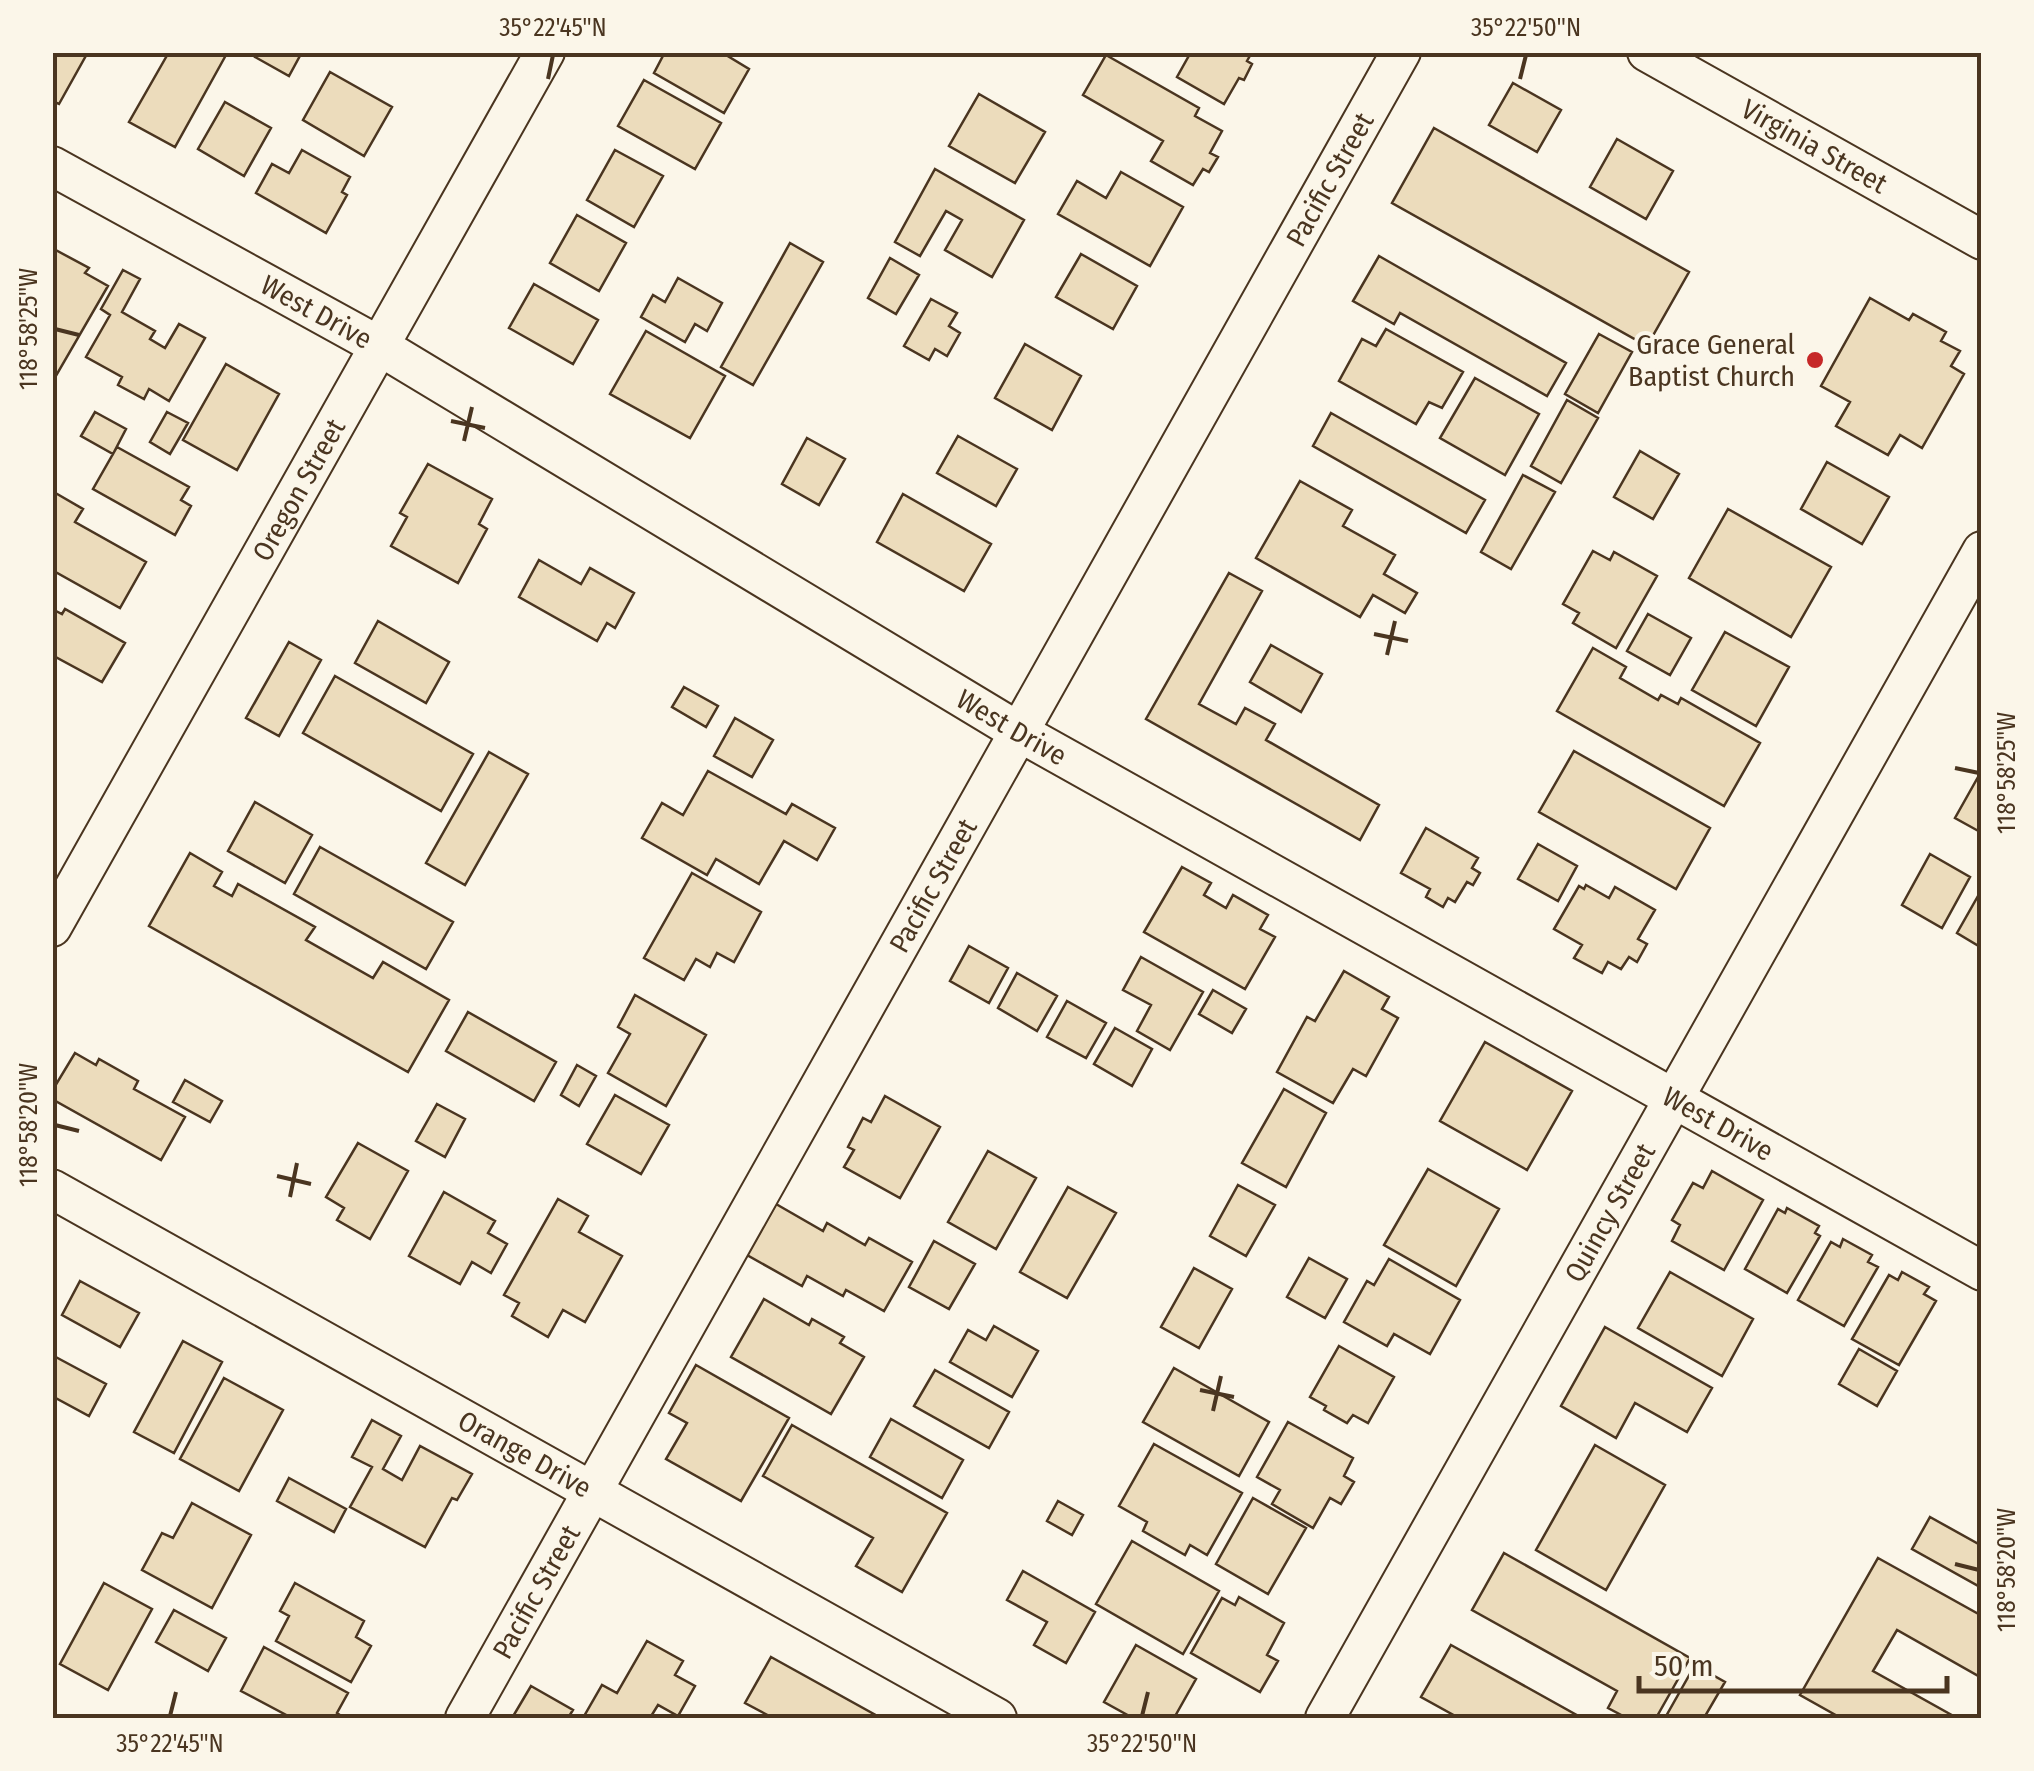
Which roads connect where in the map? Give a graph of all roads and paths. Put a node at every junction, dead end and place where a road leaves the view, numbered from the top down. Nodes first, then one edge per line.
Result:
1 (545, 52) edge
2 (1401, 52) edge
3 (1647, 52) edge
4 (52, 166) edge
5 (1982, 240) edge
6 (381, 346) junction
7 (1982, 551) edge
8 (1019, 732) junction
9 (52, 926) edge
10 (1674, 1099) junction
11 (52, 1189) edge
12 (1982, 1271) edge
13 (592, 1492) junction
14 (465, 1718) edge
15 (996, 1718) edge
16 (1326, 1718) edge

1 - 6 street, Oregon Street
2 - 8 street, Pacific Street
3 - 5 street, Virginia Street
4 - 6 street, West Drive
6 - 8 street, West Drive
6 - 9 street, Oregon Street
7 - 10 street, Quincy Street
8 - 10 street, West Drive
8 - 13 street, Pacific Street
10 - 12 street, West Drive
10 - 16 street, Quincy Street
11 - 13 street, Orange Drive
13 - 14 street, Pacific Street
13 - 15 street, Orange Drive

